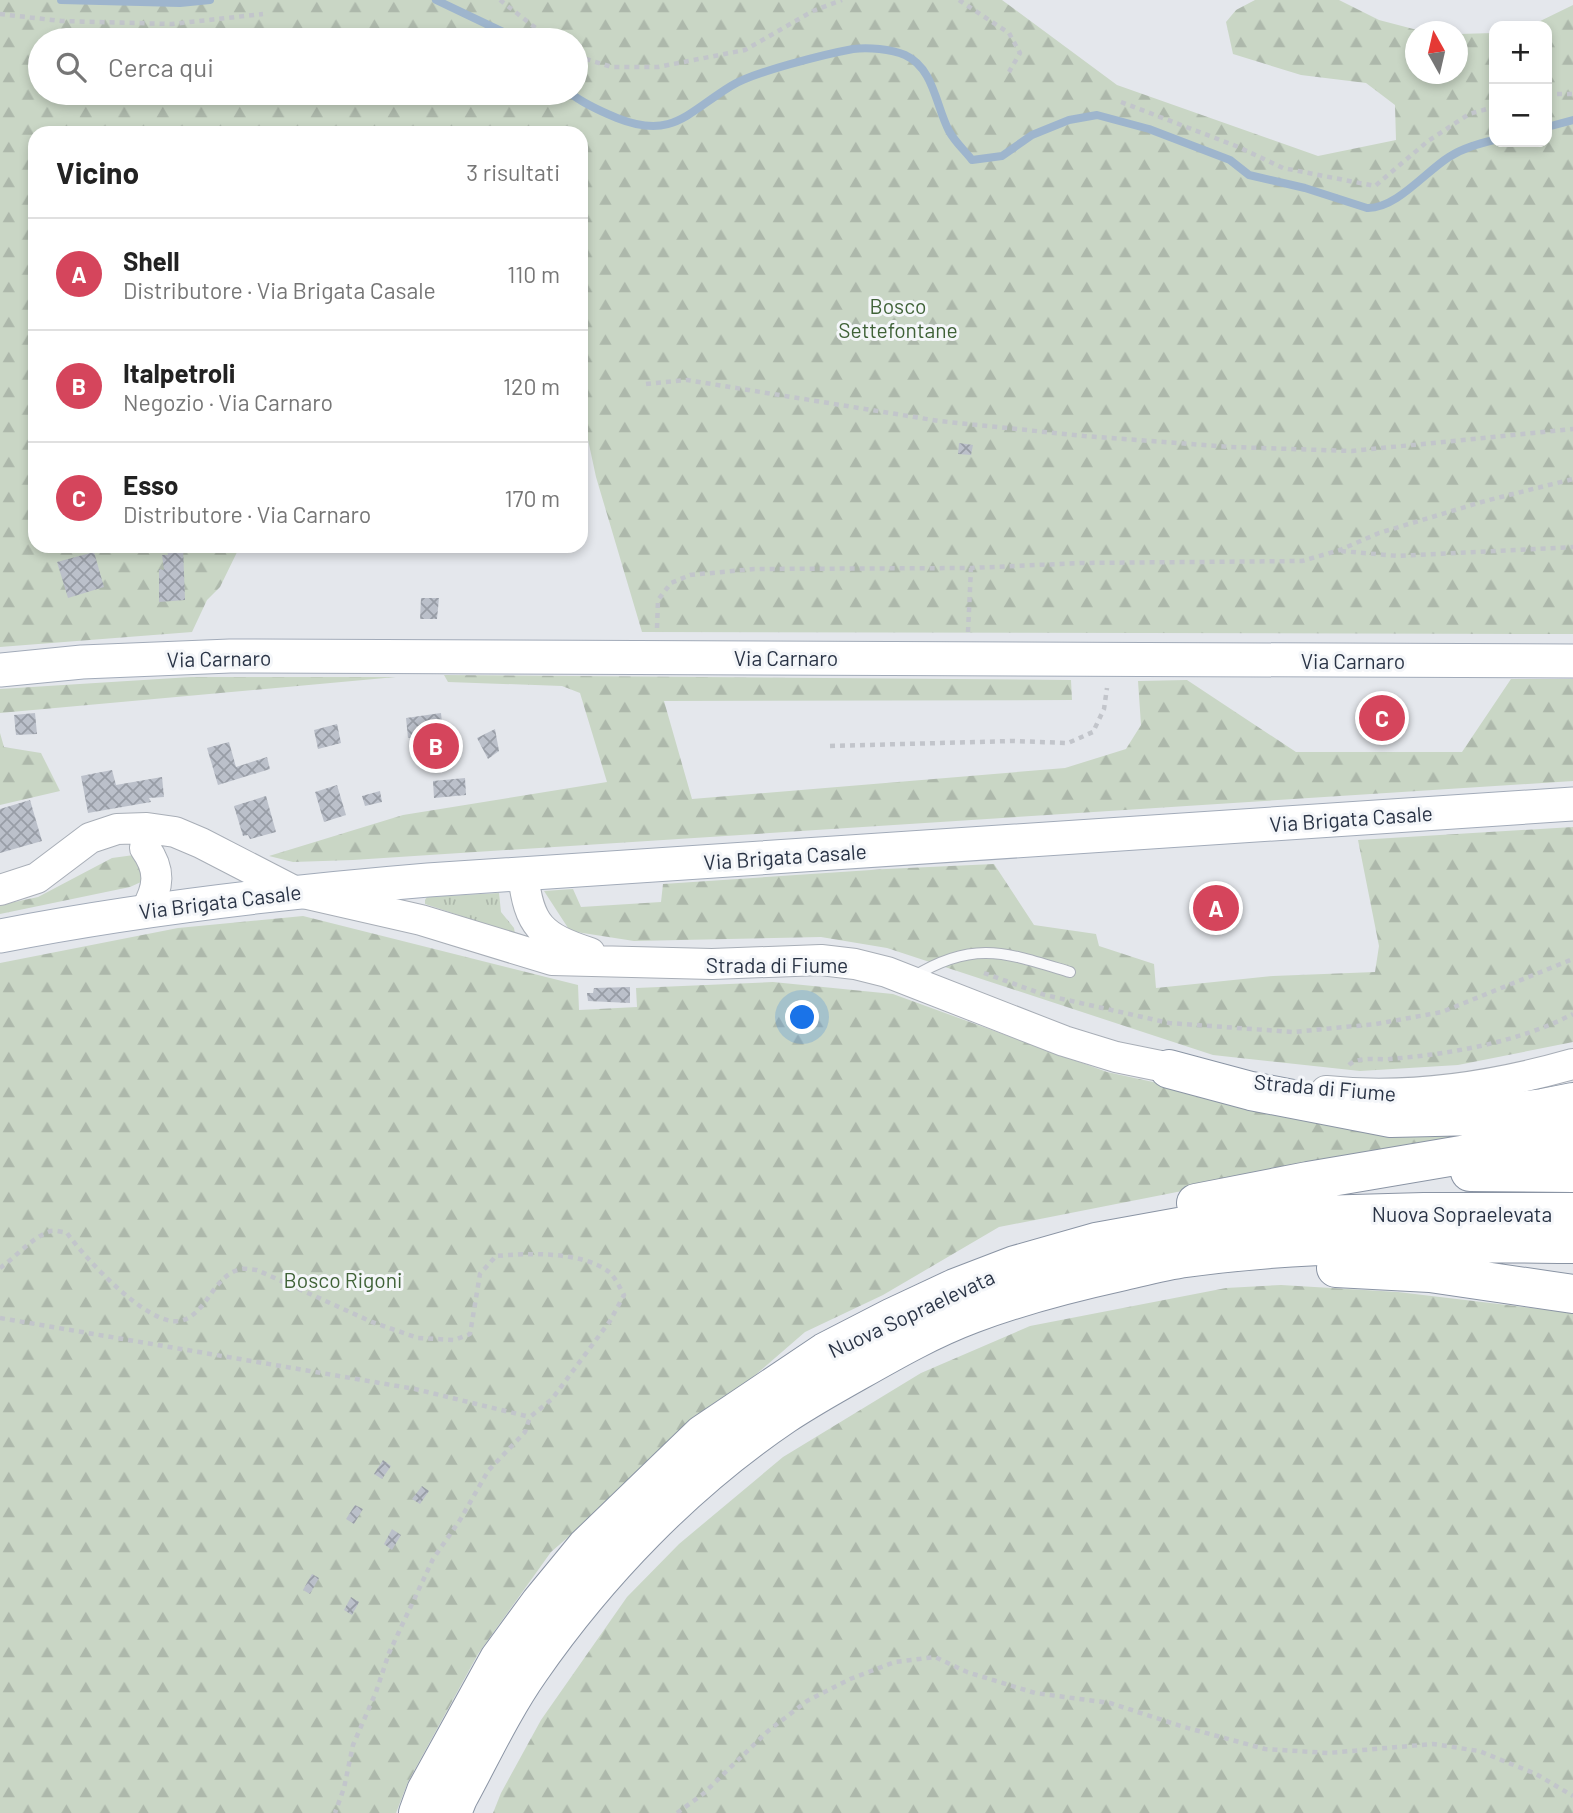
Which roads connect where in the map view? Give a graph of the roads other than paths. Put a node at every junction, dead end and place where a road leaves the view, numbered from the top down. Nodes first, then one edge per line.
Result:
1 (1573, 660) edge
2 (0, 670) edge
3 (1573, 804) edge
4 (145, 849) junction
5 (523, 874) junction
6 (37, 878) junction
7 (0, 890) edge
8 (294, 891) junction
9 (146, 910) junction
10 (0, 936) edge
11 (617, 962) junction
12 (1070, 972) dead end
13 (909, 980) junction
14 (1573, 1064) edge
15 (1169, 1069) junction
16 (1573, 1102) edge
17 (1573, 1136) edge
18 (1376, 1169) junction
19 (1573, 1172) edge
20 (1573, 1212) edge
21 (1573, 1244) edge
22 (1573, 1294) edge
23 (963, 1301) junction
24 (418, 1813) edge
25 (452, 1813) edge

1 - 2 main road, Via Carnaro
3 - 5 main road, Via Brigata Casale
4 - 6 main road
4 - 8 main road
4 - 9 main road
5 - 8 main road, Via Brigata Casale
5 - 11 main road
6 - 7 main road, Strada di Fiume
6 - 8 main road, Strada di Fiume
8 - 9 main road, Via Brigata Casale
8 - 11 main road, Strada di Fiume
9 - 10 main road, Via Brigata Casale
11 - 13 main road, Strada di Fiume
12 - 13 lane
13 - 15 main road, Strada di Fiume
14 - 15 main road, Strada di Fiume
15 - 16 highway
17 - 18 highway
18 - 19 highway
18 - 23 highway
20 - 23 highway, Nuova Sopraelevata
21 - 23 highway, Nuova Sopraelevata
22 - 23 highway
23 - 24 highway, Nuova Sopraelevata
23 - 25 highway, Nuova Sopraelevata

